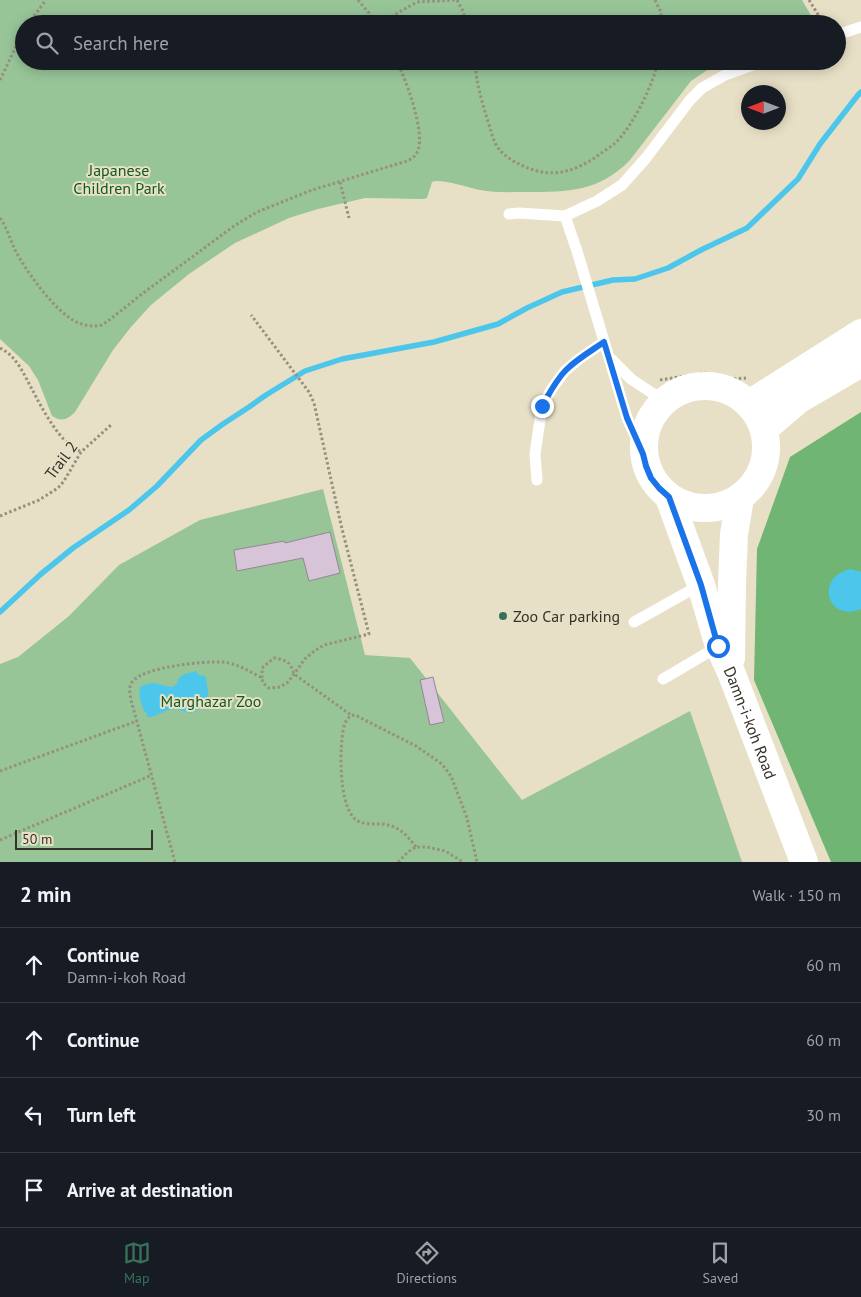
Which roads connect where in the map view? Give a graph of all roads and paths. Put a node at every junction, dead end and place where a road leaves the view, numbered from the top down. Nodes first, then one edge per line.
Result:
1 (46, 0) edge
2 (358, 0) edge
3 (457, 0) edge
4 (655, 0) edge
5 (809, 0) edge
6 (418, 1) edge
7 (35, 15) edge
8 (370, 15) edge
9 (394, 15) edge
10 (464, 15) edge
11 (661, 15) edge
12 (818, 15) edge
13 (861, 27) edge
14 (846, 32) edge
15 (15, 49) edge
16 (400, 70) edge
17 (476, 70) edge
18 (655, 70) edge
19 (739, 70) edge
20 (0, 80) edge
21 (340, 182) junction
22 (509, 214) dead end
23 (565, 216) junction
24 (0, 218) edge
25 (349, 218) dead end
26 (251, 314) dead end
27 (861, 333) edge
28 (604, 342) junction
29 (0, 348) edge
30 (608, 356) junction
31 (861, 363) edge
32 (663, 390) junction
33 (749, 391) junction
34 (111, 425) dead end
35 (764, 429) junction
36 (81, 452) junction
37 (643, 454) junction
38 (537, 480) dead end
39 (669, 497) junction
40 (740, 498) junction
41 (0, 516) edge
42 (701, 585) junction
43 (634, 622) dead end
44 (718, 646) junction
45 (731, 672) junction
46 (294, 674) junction
47 (262, 678) junction
48 (663, 679) dead end
49 (351, 715) junction
50 (137, 722) junction
51 (0, 771) edge
52 (152, 775) junction
53 (0, 840) edge
54 (416, 848) junction
55 (175, 862) edge
56 (398, 862) edge
57 (463, 862) edge
58 (477, 862) edge
59 (804, 862) edge

1 - 7 path
2 - 8 path
3 - 6 path
3 - 10 path
4 - 11 path
5 - 12 path
6 - 9 path
13 - 14 lane
15 - 20 path
16 - 21 path
17 - 18 path
19 - 23 lane
21 - 24 path
21 - 25 path
22 - 23 lane
23 - 28 lane
26 - 46 path
27 - 33 main road
28 - 30 lane
28 - 38 lane
29 - 36 path
30 - 32 lane
30 - 37 lane
31 - 35 main road
32 - 33 main road
32 - 33 path
32 - 37 main road
33 - 35 main road
34 - 36 path, Trail 2
35 - 40 main road
36 - 41 path, Trail 2
37 - 39 main road
39 - 40 main road
39 - 42 main road, Damn-i-koh Road
40 - 45 main road
42 - 43 lane
42 - 44 main road, Damn-i-koh Road
44 - 45 main road, Damn-i-koh Road
44 - 48 lane
45 - 59 main road, Damn-i-koh Road
46 - 47 path
46 - 47 path
46 - 49 path
47 - 50 path
49 - 54 path
49 - 58 path
50 - 51 path
50 - 52 path
52 - 53 path
52 - 55 path
54 - 56 path
54 - 57 path

